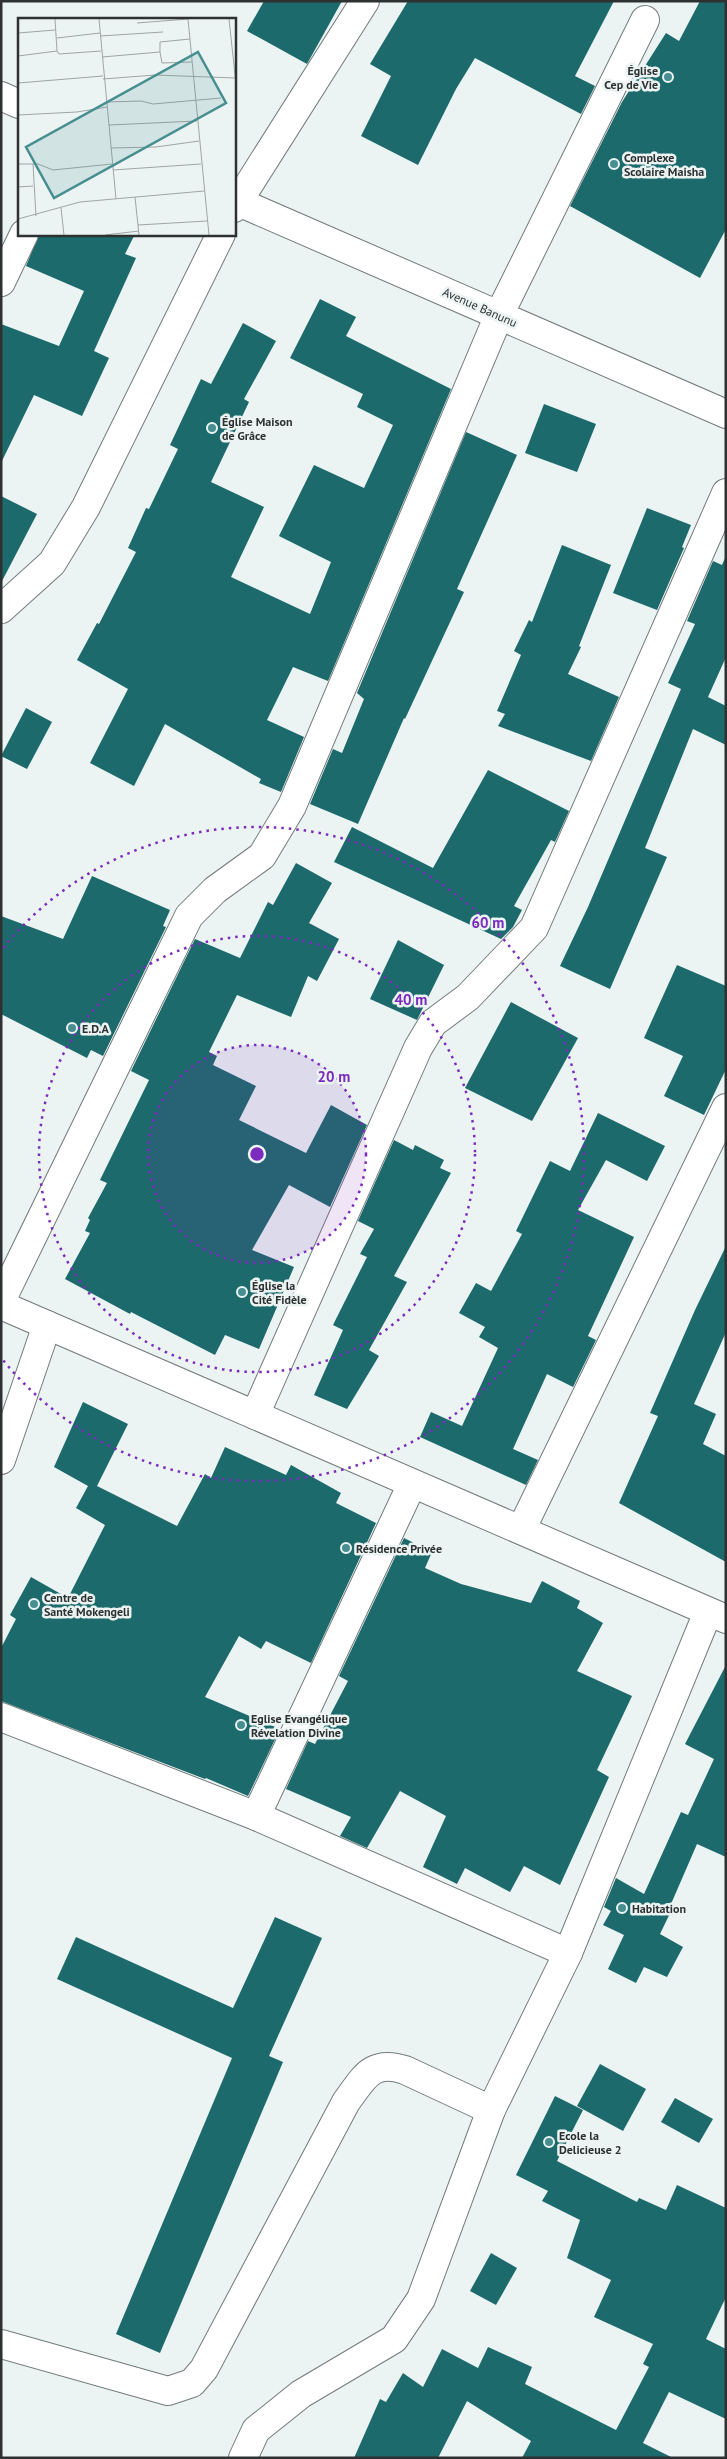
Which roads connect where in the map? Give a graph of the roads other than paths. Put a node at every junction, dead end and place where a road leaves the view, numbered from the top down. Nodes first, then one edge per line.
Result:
1 (365, 1) edge
2 (645, 20) dead end
3 (1, 96) edge
4 (18, 104) edge
5 (235, 203) edge
6 (24, 235) edge
7 (221, 235) edge
8 (1, 282) edge
9 (500, 315) junction
10 (724, 410) edge
11 (726, 493) edge
12 (1, 609) edge
13 (726, 1108) edge
14 (1, 1301) edge
15 (1, 1305) edge
16 (47, 1325) junction
17 (255, 1415) junction
18 (1, 1460) edge
19 (412, 1484) junction
20 (521, 1530) junction
21 (717, 1616) edge
22 (1, 1717) edge
23 (256, 1816) junction
24 (568, 1953) junction
25 (491, 2110) junction
26 (1, 2344) edge
27 (243, 2458) edge

1 - 5 street
2 - 9 street
3 - 4 street
5 - 9 street, Avenue Banunu
6 - 8 street
7 - 12 street
9 - 10 street, Avenue Banunu
9 - 14 street
11 - 17 street
13 - 20 street
15 - 16 street
16 - 17 street
16 - 18 street
17 - 19 street
19 - 20 street
19 - 23 street
20 - 21 street
21 - 24 street
22 - 23 street
23 - 24 street
24 - 25 street
25 - 26 street
25 - 27 street

